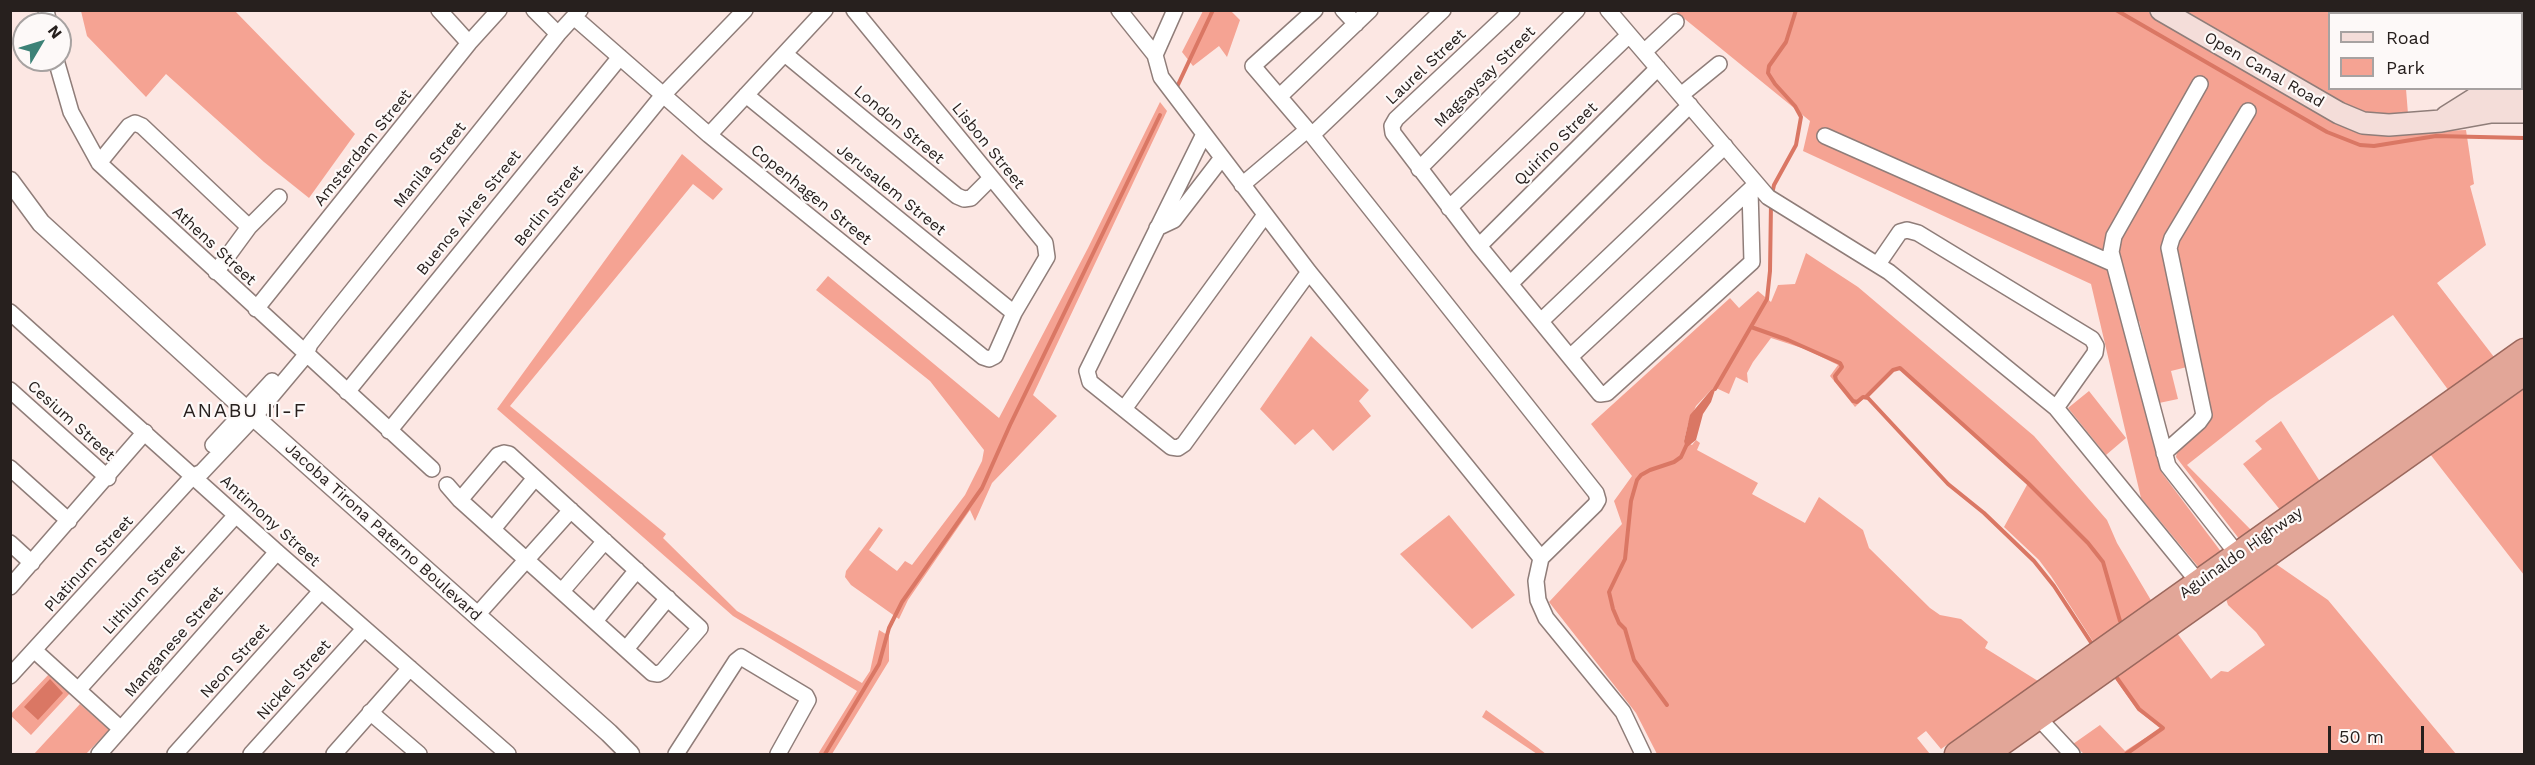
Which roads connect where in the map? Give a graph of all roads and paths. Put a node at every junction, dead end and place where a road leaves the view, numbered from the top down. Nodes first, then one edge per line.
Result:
1 (440, 10) edge
2 (500, 10) edge
3 (534, 10) edge
4 (745, 10) edge
5 (825, 10) edge
6 (854, 10) edge
7 (1119, 10) edge
8 (1175, 10) edge
9 (1315, 10) edge
10 (1343, 10) edge
11 (1370, 10) edge
12 (1443, 10) edge
13 (1512, 10) edge
14 (1577, 10) edge
15 (1608, 10) edge
16 (2162, 10) edge
17 (577, 14) edge
18 (1676, 22) dead end
19 (1356, 24) junction
20 (558, 34) junction
21 (1629, 35) junction
22 (469, 43) junction
23 (1644, 52) junction
24 (785, 54) junction
25 (1155, 55) junction
26 (620, 57) junction
27 (1719, 64) dead end
28 (1658, 68) junction
29 (59, 72) edge
30 (2200, 84) dead end
31 (2484, 92) edge
32 (663, 95) junction
33 (746, 95) junction
34 (2524, 95) edge
35 (1280, 96) junction
36 (1685, 100) junction
37 (2248, 111) dead end
38 (2524, 112) edge
39 (2441, 121) junction
40 (2524, 123) edge
41 (1310, 133) junction
42 (709, 135) junction
43 (1203, 136) junction
44 (1825, 136) dead end
45 (1725, 146) junction
46 (1221, 159) junction
47 (99, 163) junction
48 (1419, 169) junction
49 (991, 178) junction
50 (10, 181) edge
51 (1242, 185) junction
52 (1753, 187) junction
53 (279, 197) dead end
54 (1449, 208) junction
55 (1265, 214) junction
56 (249, 227) junction
57 (1157, 228) junction
58 (1479, 246) junction
59 (1878, 264) junction
60 (2114, 264) junction
61 (216, 272) junction
62 (1309, 272) junction
63 (1509, 284) junction
64 (256, 309) junction
65 (10, 312) edge
66 (1014, 313) junction
67 (1541, 321) junction
68 (305, 350) junction
69 (2524, 351) edge
70 (1570, 357) junction
71 (2524, 373) edge
72 (10, 390) edge
73 (346, 392) junction
74 (2056, 408) junction
75 (1125, 409) junction
76 (250, 413) junction
77 (389, 431) junction
78 (146, 432) junction
79 (2164, 453) junction
80 (10, 468) edge
81 (432, 469) dead end
82 (193, 476) junction
83 (108, 478) junction
84 (535, 478) junction
85 (447, 485) dead end
86 (460, 500) junction
87 (571, 510) junction
88 (236, 515) junction
89 (69, 521) junction
90 (493, 529) junction
91 (605, 541) junction
92 (10, 543) edge
93 (277, 552) junction
94 (2238, 555) junction
95 (1541, 558) junction
96 (527, 560) junction
97 (32, 563) junction
98 (637, 570) junction
99 (10, 587) edge
100 (2204, 590) junction
101 (321, 591) junction
102 (562, 591) junction
103 (668, 598) junction
104 (477, 615) junction
105 (595, 621) junction
106 (364, 629) junction
107 (626, 649) junction
108 (34, 650) junction
109 (410, 668) junction
110 (10, 676) edge
111 (78, 690) junction
112 (2032, 711) junction
113 (370, 712) junction
114 (121, 729) junction
115 (99, 754) edge
116 (175, 754) edge
117 (251, 754) edge
118 (334, 754) edge
119 (419, 754) edge
120 (507, 754) edge
121 (630, 754) edge
122 (676, 754) edge
123 (778, 754) edge
124 (1643, 754) edge
125 (1957, 754) edge
126 (1986, 754) edge
127 (2072, 754) edge

1 - 22 street
2 - 22 street, Amsterdam Street
3 - 20 street
4 - 32 street, Berlin Street
5 - 24 street
6 - 49 street, Lisbon Street
7 - 25 street
8 - 25 street
9 - 35 street
10 - 19 street
11 - 19 street
12 - 41 street
13 - 48 street, Laurel Street
14 - 48 street, Magsaysay Street
15 - 21 street
16 - 39 main road, Open Canal Road
17 - 20 street, Manila Street
17 - 26 street, Copenhagen Street
18 - 23 street
19 - 35 street
20 - 68 street, Manila Street
21 - 23 street
21 - 54 street
22 - 64 street, Amsterdam Street
23 - 28 street
24 - 33 street
24 - 49 street, London Street
25 - 43 street
26 - 32 street, Copenhagen Street
26 - 73 street, Buenos Aires Street
27 - 36 street
28 - 36 street
28 - 58 street, Quirino Street
29 - 47 street, Athens Street
30 - 60 street
31 - 34 main road
31 - 39 main road
32 - 42 street, Copenhagen Street
32 - 77 street, Berlin Street
33 - 42 street
33 - 66 street, Jerusalem Street
35 - 41 street
36 - 45 street
36 - 63 street
37 - 79 street
38 - 39 main road
39 - 40 main road
41 - 51 street
41 - 95 street
42 - 66 street, Copenhagen Street
43 - 46 street
43 - 57 street
44 - 60 street
45 - 52 street
45 - 67 street
46 - 51 street
46 - 57 street
47 - 56 street
47 - 61 street, Athens Street
48 - 54 street
49 - 66 street, Lisbon Street
50 - 76 street, Jacoba Tirona Paterno Boulevard
51 - 55 street
52 - 59 street
52 - 70 street
52 - 70 street
53 - 56 street
54 - 58 street
55 - 62 street
55 - 75 street
56 - 61 street
57 - 75 street
58 - 63 street
59 - 74 street
59 - 74 street
60 - 79 street
61 - 64 street, Athens Street
62 - 75 street
62 - 95 street
63 - 67 street
64 - 68 street, Athens Street
65 - 78 street, Antimony Street
67 - 70 street
68 - 73 street, Athens Street
68 - 76 street, Manila Street
69 - 94 highway, Aguinaldo Highway
71 - 100 highway, Aguinaldo Highway
72 - 83 street, Cesium Street
73 - 77 street, Athens Street
74 - 100 street
76 - 82 street, Platinum Street
76 - 104 street, Jacoba Tirona Paterno Boulevard
77 - 81 street, Athens Street
78 - 82 street, Antimony Street
78 - 83 street
79 - 94 street
80 - 89 street
82 - 88 street, Antimony Street
82 - 108 street, Platinum Street
83 - 89 street
84 - 86 street
84 - 87 street
84 - 90 street
85 - 86 street
86 - 90 street
87 - 91 street
87 - 96 street
88 - 93 street, Antimony Street
88 - 111 street, Lithium Street
89 - 97 street
90 - 96 street
91 - 98 street
91 - 102 street
92 - 97 street
93 - 101 street, Antimony Street
93 - 114 street, Manganese Street
94 - 100 highway, Aguinaldo Highway
95 - 124 street
96 - 102 street
96 - 104 street
97 - 99 street
98 - 103 street
98 - 105 street
100 - 112 highway, Aguinaldo Highway
101 - 106 street, Antimony Street
101 - 116 street, Neon Street
102 - 105 street
103 - 107 street
103 - 107 street
104 - 121 street, Jacoba Tirona Paterno Boulevard
105 - 107 street
106 - 109 street, Antimony Street
106 - 117 street, Nickel Street
108 - 110 street, Platinum Street
108 - 111 street
109 - 113 street
109 - 120 street, Antimony Street
111 - 114 street
112 - 125 highway, Aguinaldo Highway
112 - 126 highway, Aguinaldo Highway
112 - 127 street
113 - 118 street
113 - 119 street
114 - 115 street, Manganese Street
122 - 123 street

